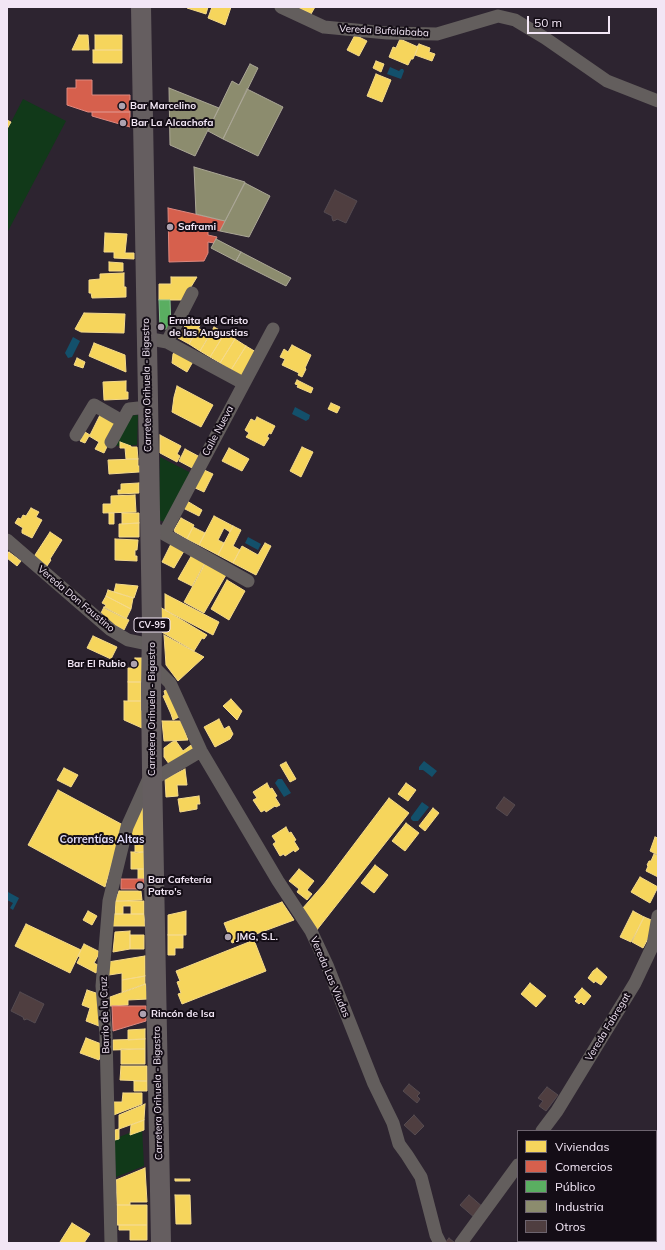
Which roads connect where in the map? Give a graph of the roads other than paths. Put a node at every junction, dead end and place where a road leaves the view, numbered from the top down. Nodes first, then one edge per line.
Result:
1 (141, 7) edge
2 (281, 7) edge
3 (658, 101) edge
4 (192, 293) dead end
5 (273, 329) dead end
6 (146, 338) junction
7 (167, 342) junction
8 (244, 384) junction
9 (148, 407) junction
10 (122, 421) junction
11 (76, 435) dead end
12 (111, 442) dead end
13 (157, 530) junction
14 (7, 540) edge
15 (248, 581) dead end
16 (151, 655) junction
17 (201, 750) junction
18 (152, 775) junction
19 (658, 916) edge
20 (652, 960) edge
21 (543, 1130) edge
22 (517, 1166) edge
23 (111, 1243) edge
24 (161, 1243) edge
25 (440, 1243) edge
26 (461, 1243) edge

1 - 6 main road, Carretera Orihuela - Bigastro / CV-95
2 - 3 street, Vereda Bufalababa
4 - 7 street
5 - 8 street, Calle Nueva
6 - 7 street
6 - 9 main road, Carretera Orihuela - Bigastro / CV-95
7 - 8 street
8 - 13 street, Calle Nueva
9 - 10 street
9 - 13 main road, Carretera Orihuela - Bigastro / CV-95
10 - 11 street
10 - 12 street
13 - 15 street
13 - 16 main road, Carretera Orihuela - Bigastro / CV-95
14 - 16 street, Vereda Don Faustino
16 - 17 street, Vereda Las Viudas
16 - 18 main road, Carretera Orihuela - Bigastro / CV-95
17 - 18 street
17 - 25 street, Vereda Las Viudas
18 - 23 street, Barrio de la Cruz
18 - 24 main road, Carretera Orihuela - Bigastro / CV-95
19 - 20 street, Vereda Fabregat
20 - 21 street, Vereda Fabregat
22 - 26 street

